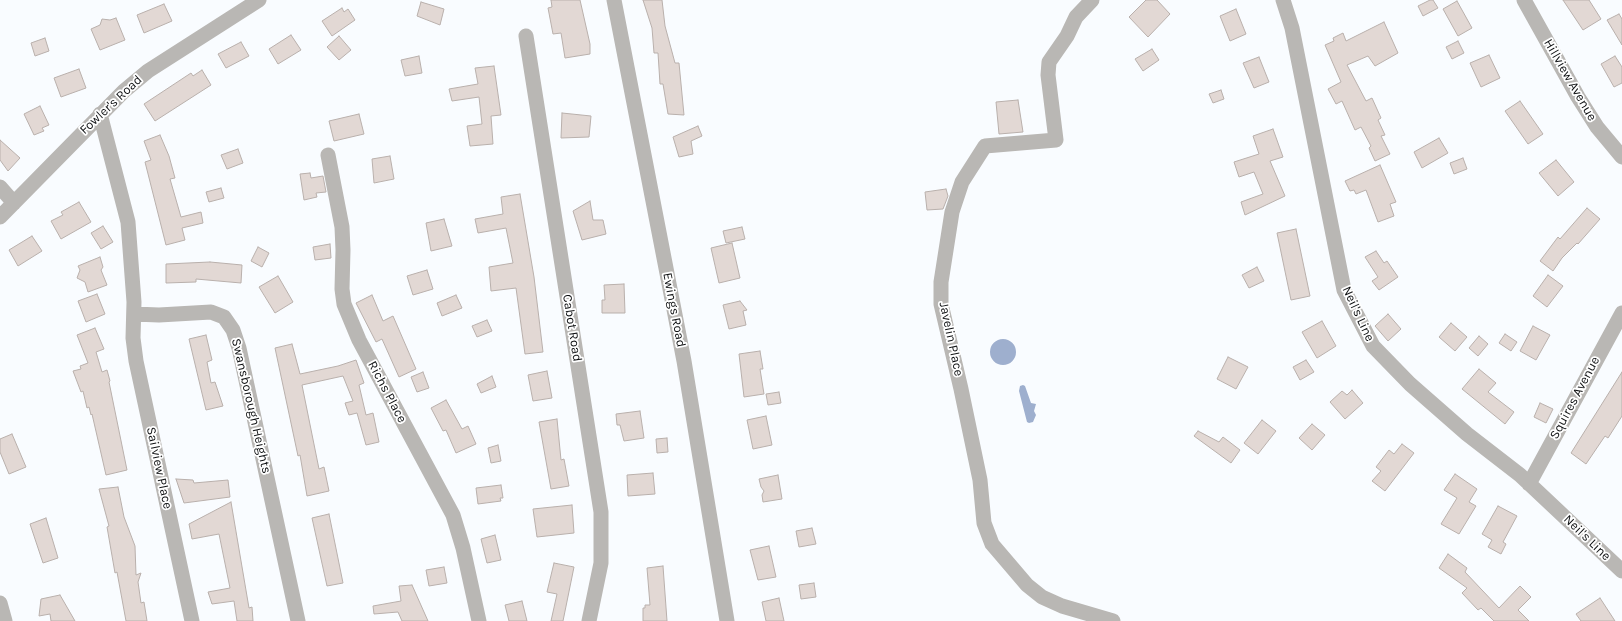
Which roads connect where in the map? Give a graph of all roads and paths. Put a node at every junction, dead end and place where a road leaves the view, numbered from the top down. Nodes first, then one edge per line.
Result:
1 (259, 0) edge
2 (614, 0) edge
3 (1092, 0) edge
4 (1283, 0) edge
5 (1524, 0) edge
6 (526, 36) dead end
7 (100, 114) junction
8 (328, 154) dead end
9 (1622, 157) edge
10 (0, 187) edge
11 (14, 202) junction
12 (0, 217) edge
13 (1622, 313) edge
14 (134, 314) junction
15 (1529, 484) junction
16 (1622, 571) edge
17 (0, 603) edge
18 (5, 621) edge
19 (192, 621) edge
20 (298, 621) edge
21 (479, 621) edge
22 (589, 621) edge
23 (727, 621) edge
24 (1113, 621) edge

1 - 7 street, Fowler's Road
2 - 23 street, Ewings Road
3 - 24 street, Javelin Place
4 - 15 street, Neil's Line
5 - 9 street, Hillview Avenue
6 - 22 street, Cabot Road
7 - 11 street, Fowler's Road
7 - 14 street
8 - 21 street, Richs Place
10 - 11 street
11 - 12 street, Fowler's Road
13 - 15 street, Squires Avenue
14 - 19 street, Sailview Place
14 - 20 street, Swansborough Heights
15 - 16 street, Neil's Line
17 - 18 street

